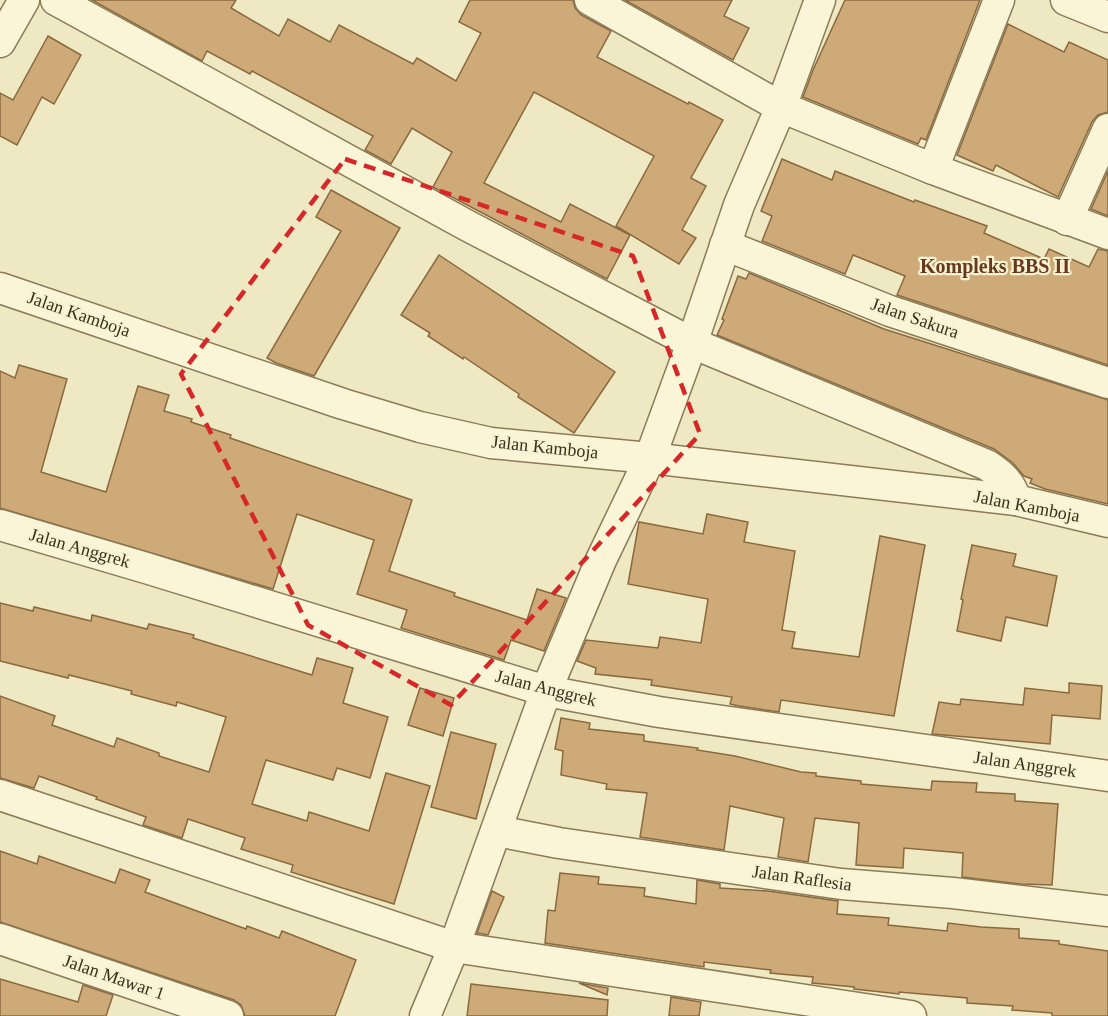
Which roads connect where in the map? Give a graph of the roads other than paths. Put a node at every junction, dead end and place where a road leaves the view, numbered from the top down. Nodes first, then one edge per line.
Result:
1 (24, 0) edge
2 (56, 0) edge
3 (590, 0) edge
4 (820, 0) edge
5 (999, 0) edge
6 (1066, 0) edge
7 (1108, 17) edge
8 (0, 42) edge
9 (781, 107) junction
10 (1108, 129) edge
11 (933, 169) junction
12 (1067, 219) junction
13 (1108, 234) edge
14 (725, 244) junction
15 (0, 288) edge
16 (692, 343) junction
17 (1108, 383) edge
18 (650, 458) junction
19 (1016, 500) junction
20 (1108, 522) edge
21 (0, 525) edge
22 (546, 691) junction
23 (1108, 776) edge
24 (0, 795) edge
25 (497, 831) junction
26 (1108, 911) edge
27 (0, 939) edge
28 (454, 946) junction
29 (228, 1016) edge
30 (425, 1016) edge
31 (911, 1016) edge

1 - 8 street
2 - 16 street
3 - 9 street
4 - 9 street
5 - 11 street
6 - 7 street
9 - 11 street
9 - 14 street
10 - 12 street
11 - 12 street
12 - 13 street
14 - 16 street
14 - 17 street, Jalan Sakura
15 - 18 street, Jalan Kamboja
16 - 18 street
16 - 19 street
18 - 19 street, Jalan Kamboja
18 - 22 street
19 - 20 street, Jalan Kamboja
21 - 22 street, Jalan Anggrek
22 - 23 street, Jalan Anggrek
22 - 25 street
24 - 28 street
25 - 26 street, Jalan Raflesia
25 - 28 street
27 - 29 street, Jalan Mawar 1
28 - 30 street
28 - 31 street

